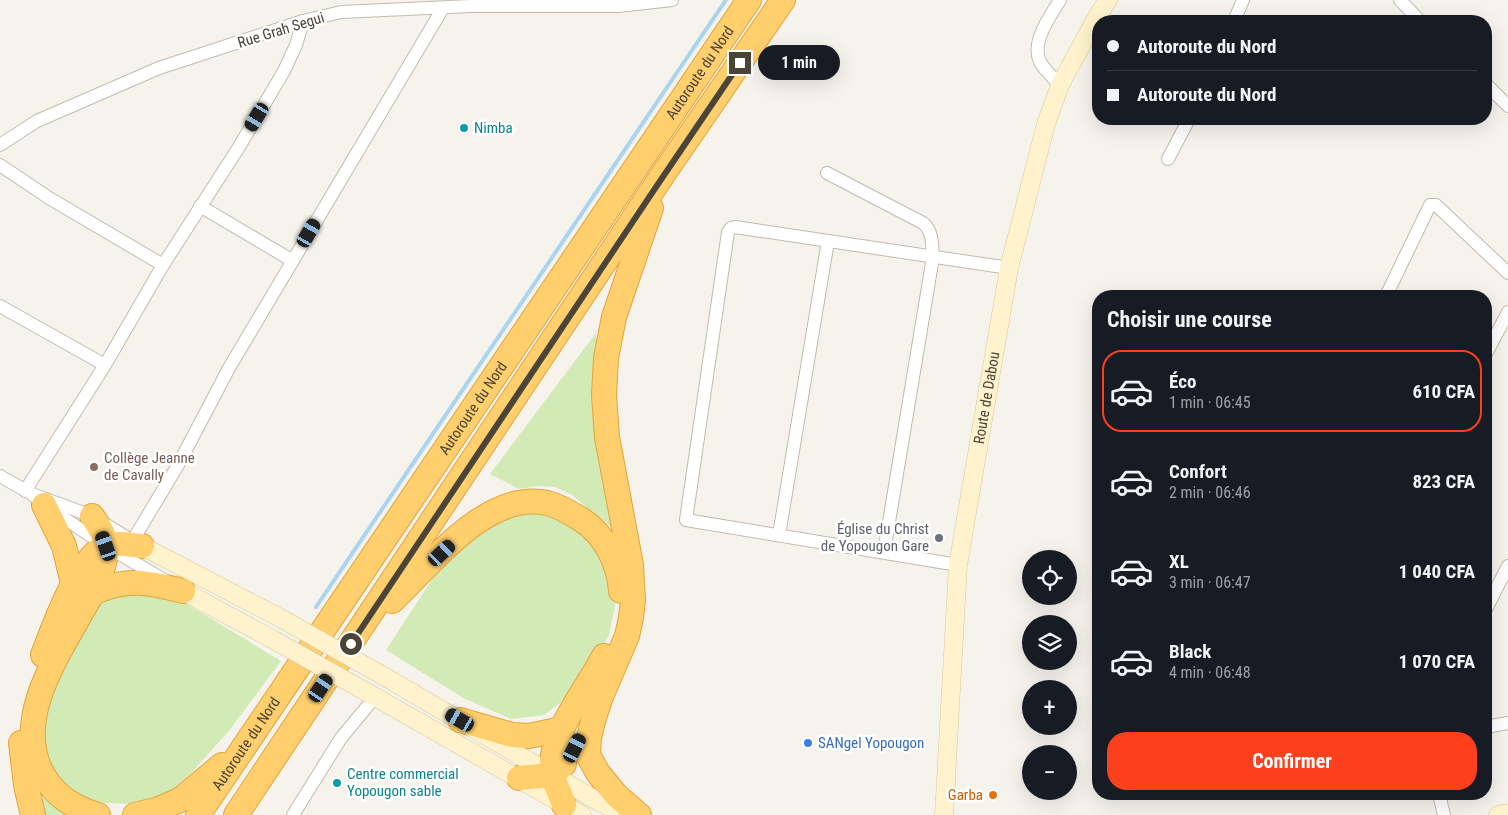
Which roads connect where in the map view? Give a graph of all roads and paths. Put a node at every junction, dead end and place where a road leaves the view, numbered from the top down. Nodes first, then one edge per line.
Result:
1 (672, 0) edge
2 (749, 0) edge
3 (783, 0) edge
4 (1060, 0) edge
5 (1108, 0) edge
6 (1243, 0) edge
7 (1400, 0) edge
8 (471, 3) edge
9 (557, 3) edge
10 (341, 6) edge
11 (443, 8) junction
12 (1098, 15) edge
13 (1237, 15) edge
14 (1414, 15) edge
15 (303, 21) junction
16 (1092, 26) edge
17 (1060, 85) junction
18 (1492, 90) edge
19 (1508, 106) edge
20 (1186, 125) edge
21 (0, 145) edge
22 (1168, 159) dead end
23 (0, 165) edge
24 (827, 173) dead end
25 (664, 174) junction
26 (200, 206) junction
27 (828, 241) junction
28 (933, 257) junction
29 (293, 261) junction
30 (163, 265) junction
31 (1009, 268) junction
32 (1508, 273) edge
33 (1389, 290) edge
34 (0, 306) edge
35 (1508, 312) edge
36 (1492, 343) edge
37 (105, 365) junction
38 (0, 476) edge
39 (34, 497) junction
40 (92, 516) junction
41 (779, 536) junction
42 (137, 543) junction
43 (106, 546) junction
44 (884, 552) junction
45 (958, 564) junction
46 (1508, 566) edge
47 (83, 587) junction
48 (183, 591) junction
49 (1492, 597) edge
50 (361, 630) junction
51 (372, 696) junction
52 (600, 699) junction
53 (460, 720) junction
54 (1508, 723) edge
55 (1492, 726) edge
56 (562, 729) junction
57 (244, 746) junction
58 (552, 775) junction
59 (519, 778) junction
60 (1440, 800) edge
61 (573, 810) edge
62 (1508, 813) edge
63 (33, 815) edge
64 (98, 815) edge
65 (135, 815) edge
66 (198, 815) edge
67 (236, 815) edge
68 (293, 815) edge
69 (626, 815) edge
70 (639, 815) edge
71 (944, 815) edge
72 (1444, 815) edge
73 (1498, 815) edge

1 - 9 street, Rue Grah Segui
2 - 57 highway, Autoroute du Nord
3 - 25 highway, Autoroute du Nord
4 - 17 street
5 - 12 main road, Route de Dabou
6 - 13 street
7 - 14 street
8 - 9 street, Rue Grah Segui
8 - 11 street, Rue Grah Segui
10 - 11 street, Rue Grah Segui
10 - 15 street, Rue Grah Segui
11 - 29 street
15 - 21 street, Rue Grah Segui
15 - 26 street
16 - 17 main road, Route de Dabou
17 - 31 main road, Route de Dabou
18 - 19 street
20 - 22 street
23 - 30 street
24 - 28 street
25 - 50 highway, Autoroute du Nord
25 - 52 highway
26 - 29 street
26 - 30 street
27 - 28 street
27 - 41 street
27 - 41 street
28 - 31 street
28 - 44 street
29 - 42 street
30 - 37 street
31 - 45 main road, Route de Dabou
32 - 33 street
34 - 37 street
35 - 36 street
37 - 39 street
38 - 39 street
39 - 40 street
39 - 43 street
39 - 47 highway
40 - 42 street
40 - 43 highway
41 - 44 street
42 - 43 highway
42 - 53 main road, bridge
43 - 47 highway
43 - 48 street
44 - 45 street
45 - 71 main road, Route de Dabou
46 - 49 street
47 - 48 highway
47 - 63 highway
47 - 64 highway
48 - 51 main road, bridge
50 - 56 highway
50 - 67 highway, Autoroute du Nord
51 - 59 main road
51 - 68 street
52 - 58 highway
52 - 70 highway
53 - 56 highway
53 - 58 main road
54 - 55 street
56 - 58 highway
57 - 65 highway
57 - 66 highway, Autoroute du Nord
58 - 59 highway
58 - 61 highway
58 - 69 main road
59 - 61 main road
60 - 72 street
62 - 73 main road

